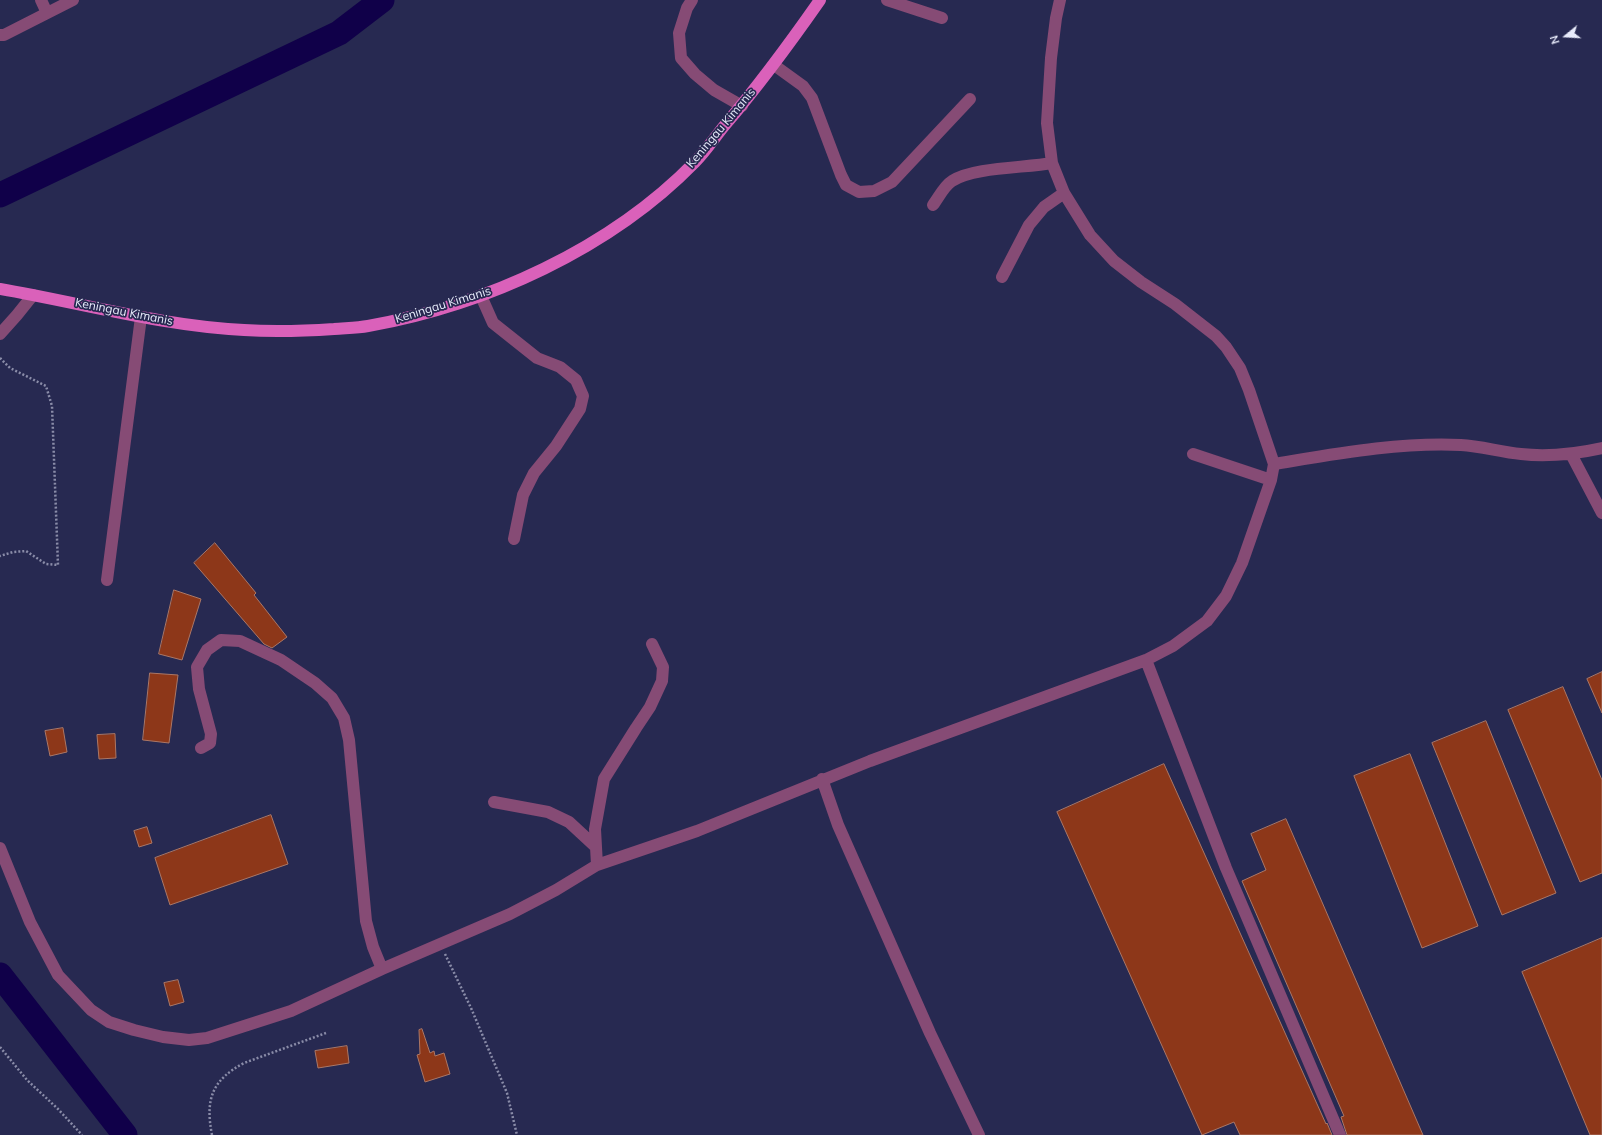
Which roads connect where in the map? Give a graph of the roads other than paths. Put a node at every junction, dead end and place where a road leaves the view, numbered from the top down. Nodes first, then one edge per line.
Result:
1 (41, 0) edge
2 (73, 0) edge
3 (692, 0) edge
4 (820, 0) edge
5 (887, 0) edge
6 (1060, 0) edge
7 (48, 13) junction
8 (942, 18) dead end
9 (0, 35) edge
10 (774, 65) junction
11 (970, 99) dead end
12 (742, 106) junction
13 (1052, 163) junction
14 (1064, 193) junction
15 (933, 205) dead end
16 (1002, 277) dead end
17 (0, 289) edge
18 (33, 295) junction
19 (481, 296) junction
20 (141, 317) junction
21 (0, 334) edge
22 (1602, 448) edge
23 (1193, 454) dead end
24 (1571, 454) junction
25 (1274, 464) junction
26 (1271, 480) junction
27 (1602, 512) edge
28 (514, 539) dead end
29 (107, 580) dead end
30 (652, 644) dead end
31 (1146, 660) junction
32 (201, 748) dead end
33 (822, 779) junction
34 (494, 802) dead end
35 (596, 846) junction
36 (0, 848) edge
37 (597, 865) junction
38 (382, 969) junction
39 (979, 1135) edge
40 (1340, 1135) edge

1 - 7 street
2 - 7 street
3 - 12 street
4 - 10 main road, Keningau Kimanis
5 - 8 street
6 - 13 street
7 - 9 street
10 - 11 street
10 - 12 main road, Keningau Kimanis
12 - 19 main road, Keningau Kimanis
13 - 14 street
13 - 15 street
14 - 16 street
14 - 25 street
17 - 18 main road, Keningau Kimanis
18 - 20 main road, Keningau Kimanis
18 - 21 street
19 - 20 main road, Keningau Kimanis
19 - 28 street
20 - 29 street
22 - 24 street
23 - 26 street
24 - 25 street
24 - 27 street
25 - 26 street
26 - 31 street
30 - 35 street
31 - 33 street
31 - 40 street
32 - 38 street
33 - 37 street
33 - 39 street
34 - 35 street
35 - 37 street
36 - 38 street
37 - 38 street

